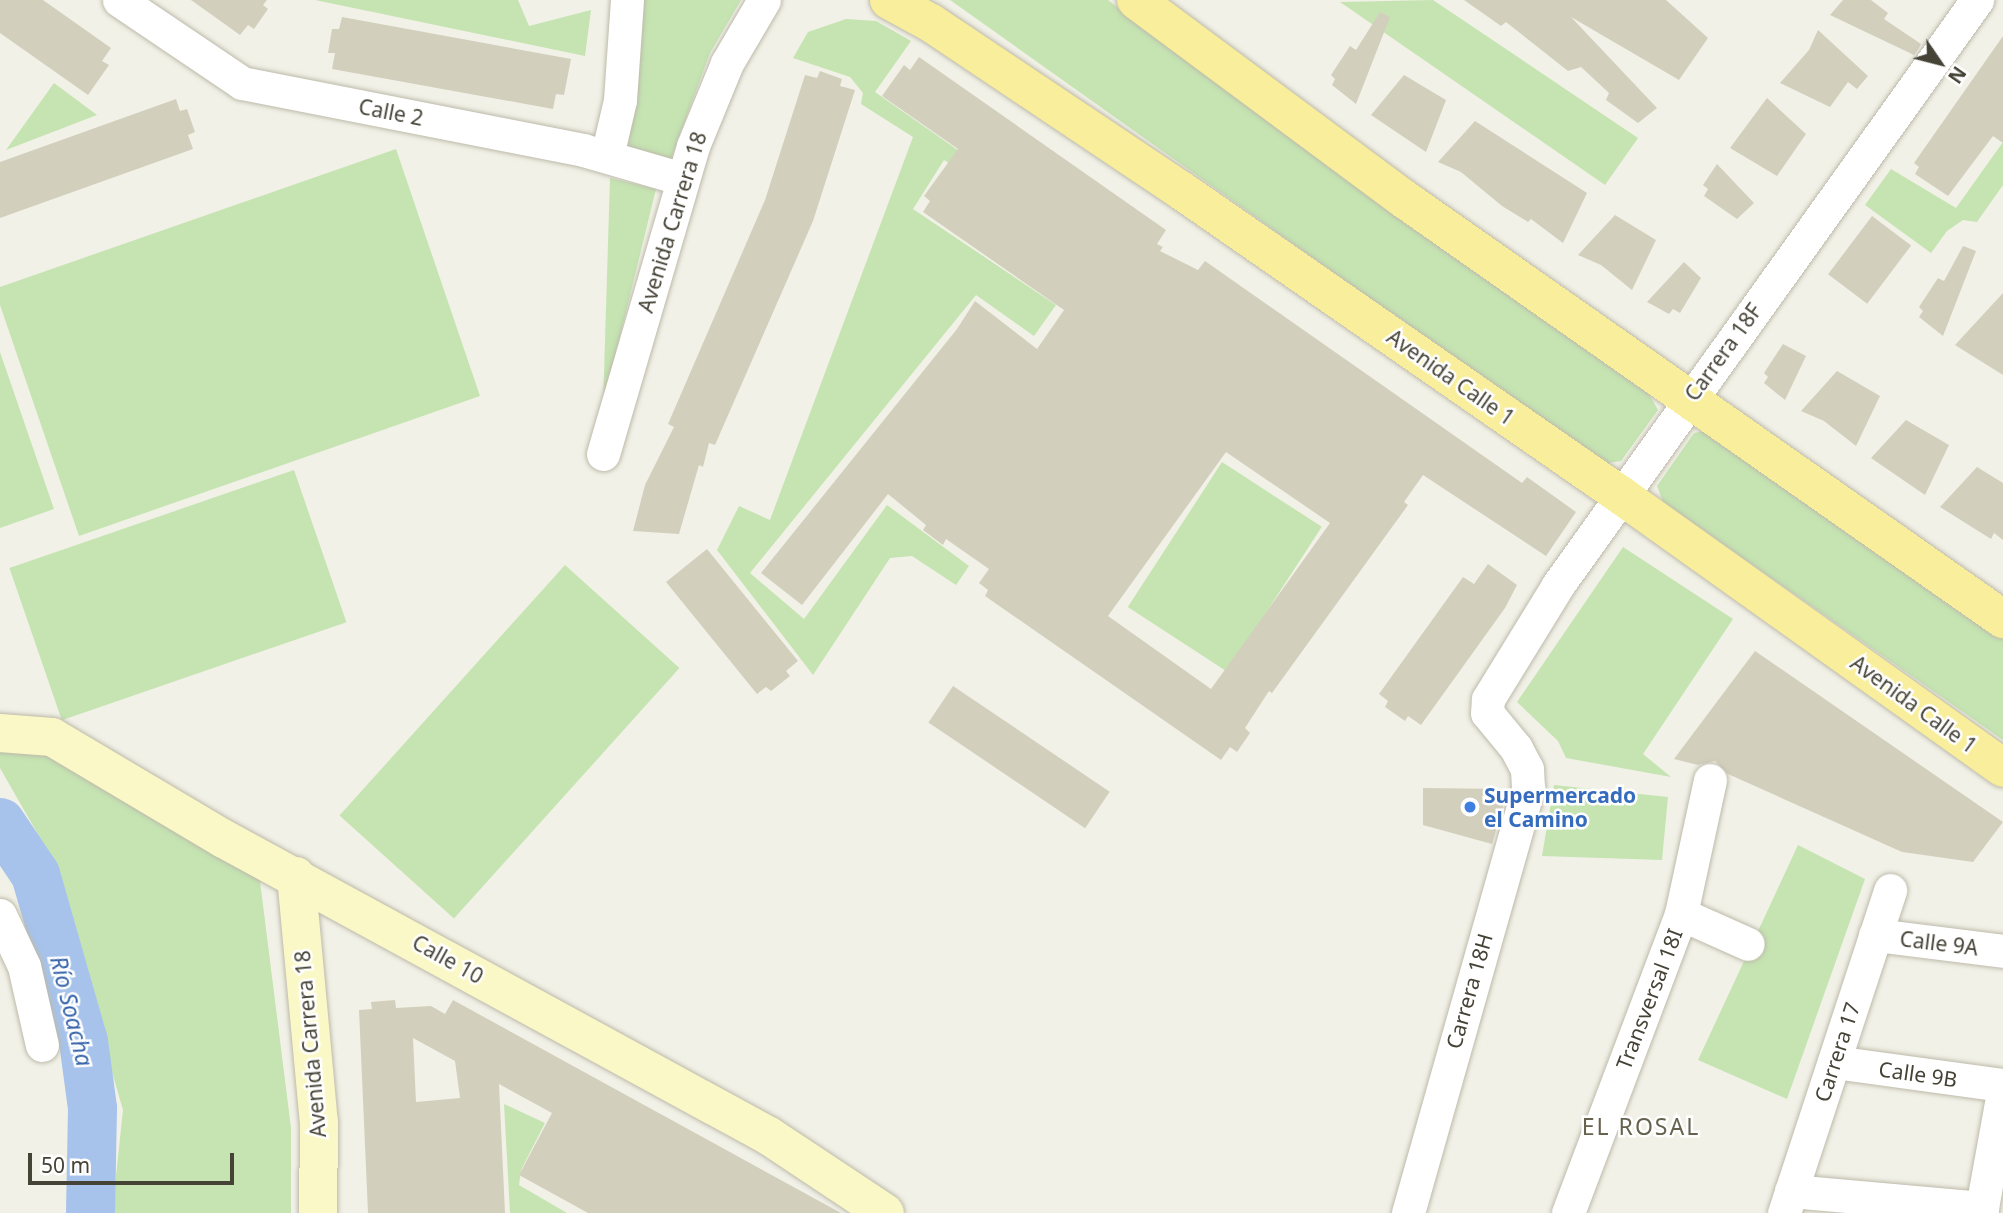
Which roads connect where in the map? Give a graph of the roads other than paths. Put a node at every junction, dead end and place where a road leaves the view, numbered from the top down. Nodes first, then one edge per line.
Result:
1 (119, 0) edge
2 (626, 0) edge
3 (764, 0) edge
4 (889, 0) edge
5 (1136, 0) edge
6 (1977, 0) edge
7 (607, 156) junction
8 (683, 179) junction
9 (1690, 396) junction
10 (603, 454) dead end
11 (1622, 496) junction
12 (2003, 619) edge
13 (0, 733) edge
14 (2003, 768) edge
15 (1527, 769) joint
16 (1710, 780) dead end
17 (296, 876) junction
18 (1890, 890) dead end
19 (1681, 914) junction
20 (0, 915) edge
21 (1875, 935) junction
22 (1748, 944) dead end
23 (2003, 951) edge
24 (12, 962) edge
25 (42, 1045) dead end
26 (1834, 1062) junction
27 (2003, 1085) edge
28 (2003, 1092) edge
29 (1788, 1202) edge
30 (1982, 1211) edge
31 (318, 1213) edge
32 (885, 1213) edge
33 (1408, 1213) edge
34 (1568, 1213) edge

1 - 7 street, Calle 2
2 - 7 street
3 - 8 street, Avenida Carrera 18
4 - 11 main road, Avenida Calle 1
5 - 9 main road
6 - 9 street, Carrera 18F
7 - 8 street, Calle 2
8 - 10 street, Avenida Carrera 18
9 - 11 street, Carrera 18F
9 - 12 main road
11 - 14 main road, Avenida Calle 1
11 - 15 street, Carrera 18F
13 - 17 street, Calle 10
15 - 33 street, Carrera 18H
16 - 19 street, Transversal 18I
17 - 31 street, Avenida Carrera 18
17 - 32 street, Calle 10
18 - 21 street, Carrera 17
19 - 22 street
19 - 34 street, Transversal 18I
20 - 24 street
21 - 23 street, Calle 9A
21 - 26 street, Carrera 17
24 - 25 street
26 - 27 street, Calle 9B
26 - 29 street, Carrera 17
28 - 30 street
29 - 30 street

